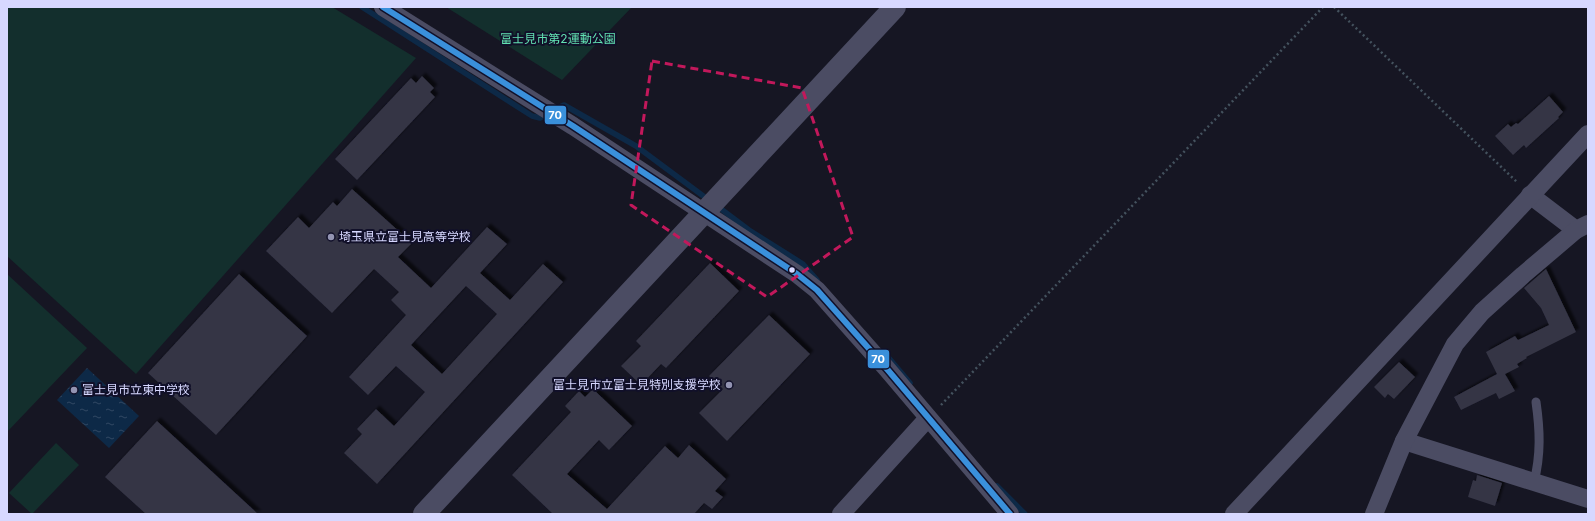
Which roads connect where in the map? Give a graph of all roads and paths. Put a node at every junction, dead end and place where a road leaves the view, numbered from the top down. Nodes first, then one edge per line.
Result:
1 (383, 7) edge
2 (895, 7) edge
3 (1323, 7) edge
4 (1334, 7) edge
5 (1588, 134) edge
6 (1530, 195) junction
7 (704, 213) junction
8 (1582, 227) edge
9 (1536, 402) dead end
10 (928, 418) junction
11 (1404, 441) junction
12 (1534, 482) junction
13 (1588, 499) edge
14 (424, 514) edge
15 (841, 514) edge
16 (1010, 514) edge
17 (1234, 514) edge
18 (1374, 514) edge

1 - 7 street
2 - 7 street
3 - 10 path
4 - 6 path
5 - 6 street
6 - 8 street
6 - 17 street
7 - 10 street
7 - 14 street
8 - 11 street
9 - 12 lane
10 - 15 street
10 - 16 street
11 - 12 street
11 - 18 street
12 - 13 street

